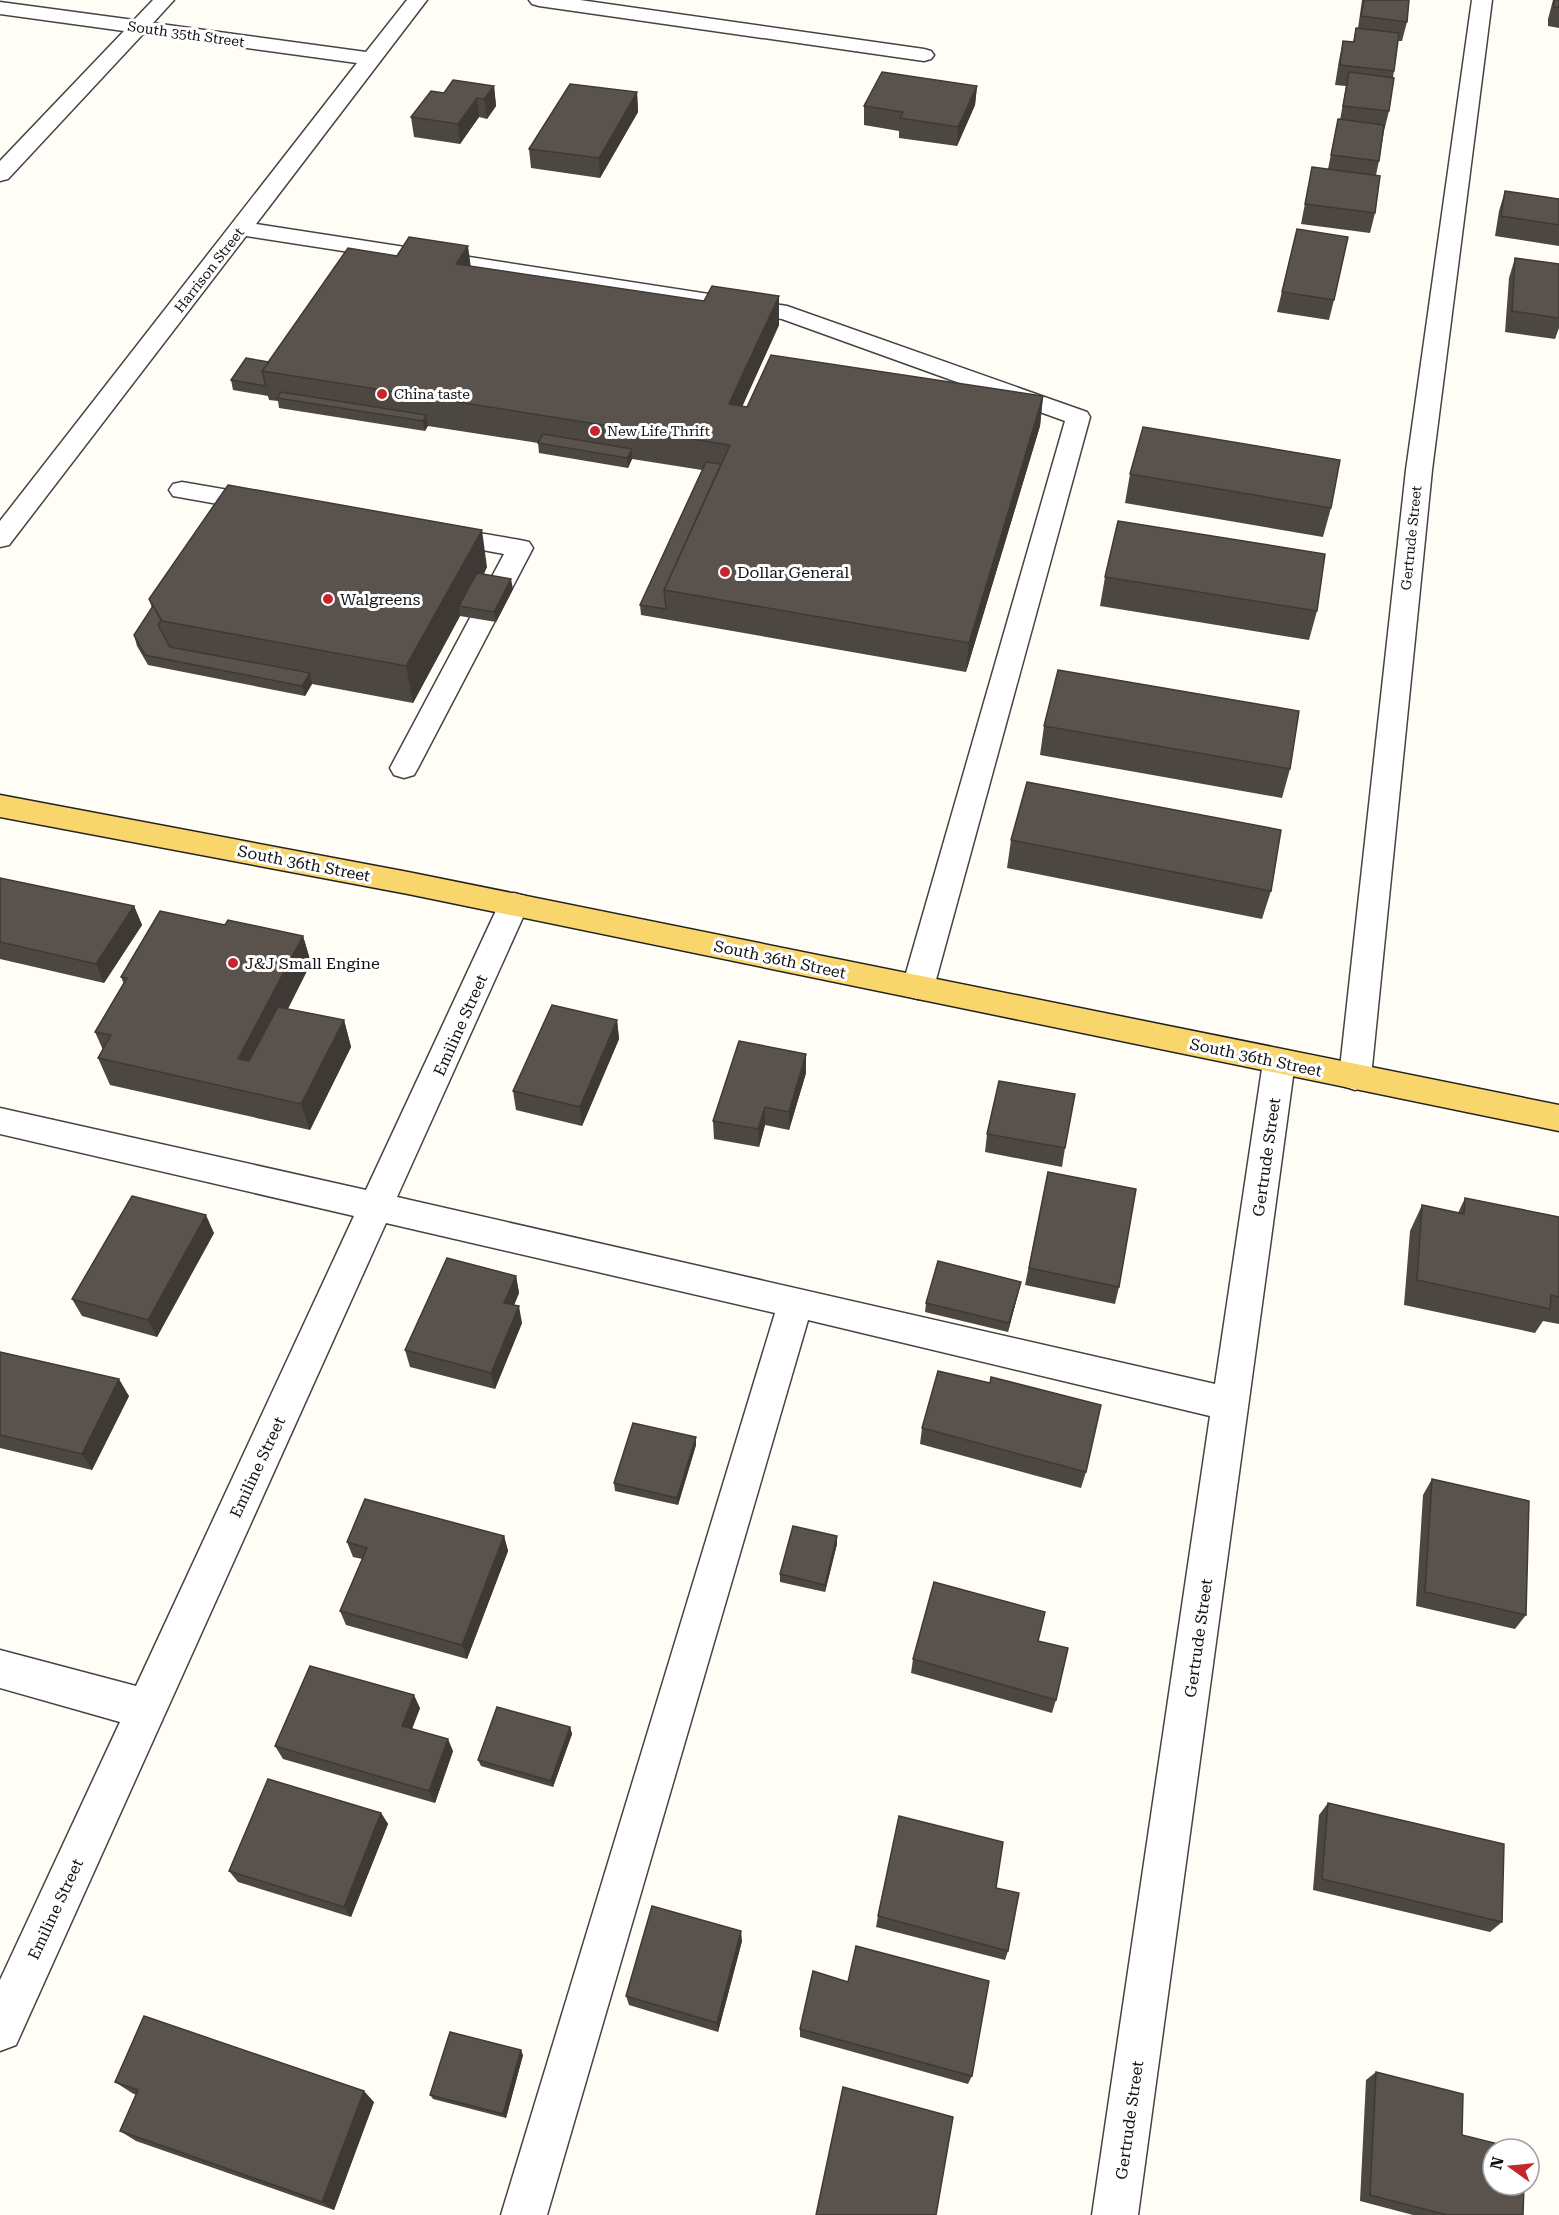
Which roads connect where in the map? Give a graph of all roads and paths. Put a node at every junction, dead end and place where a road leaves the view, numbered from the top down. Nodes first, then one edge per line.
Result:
1 (164, 0) edge
2 (417, 0) edge
3 (539, 0) edge
4 (1482, 0) edge
5 (0, 8) edge
6 (138, 27) junction
7 (924, 55) dead end
8 (371, 59) junction
9 (0, 174) edge
10 (241, 228) junction
11 (182, 490) dead end
12 (287, 508) edge
13 (415, 530) edge
14 (0, 539) edge
15 (404, 768) dead end
16 (0, 806) edge
17 (514, 904) junction
18 (918, 987) junction
19 (1279, 1062) junction
20 (1355, 1077) junction
21 (1559, 1118) edge
22 (0, 1121) edge
23 (377, 1206) junction
24 (796, 1302) junction
25 (1231, 1404) junction
26 (0, 1669) edge
27 (146, 1710) junction
28 (0, 2029) edge
29 (524, 2215) edge
30 (1115, 2215) edge

1 - 6 street
2 - 8 street, Harrison Street
3 - 7 street
4 - 20 street, Gertrude Street
5 - 6 street, South 35th Street
6 - 8 street, South 35th Street
6 - 9 street
8 - 10 street, Harrison Street
10 - 14 street, Harrison Street
10 - 18 street
11 - 12 street
13 - 15 street
16 - 17 main road, South 36th Street
17 - 18 main road, South 36th Street
17 - 23 street, Emiline Street
18 - 19 main road, South 36th Street
19 - 20 main road, South 36th Street
19 - 25 street, Gertrude Street
20 - 21 main road, South 36th Street
22 - 23 street
23 - 24 street
23 - 27 street, Emiline Street
24 - 25 street
24 - 29 street
25 - 30 street, Gertrude Street
26 - 27 street
27 - 28 street, Emiline Street

